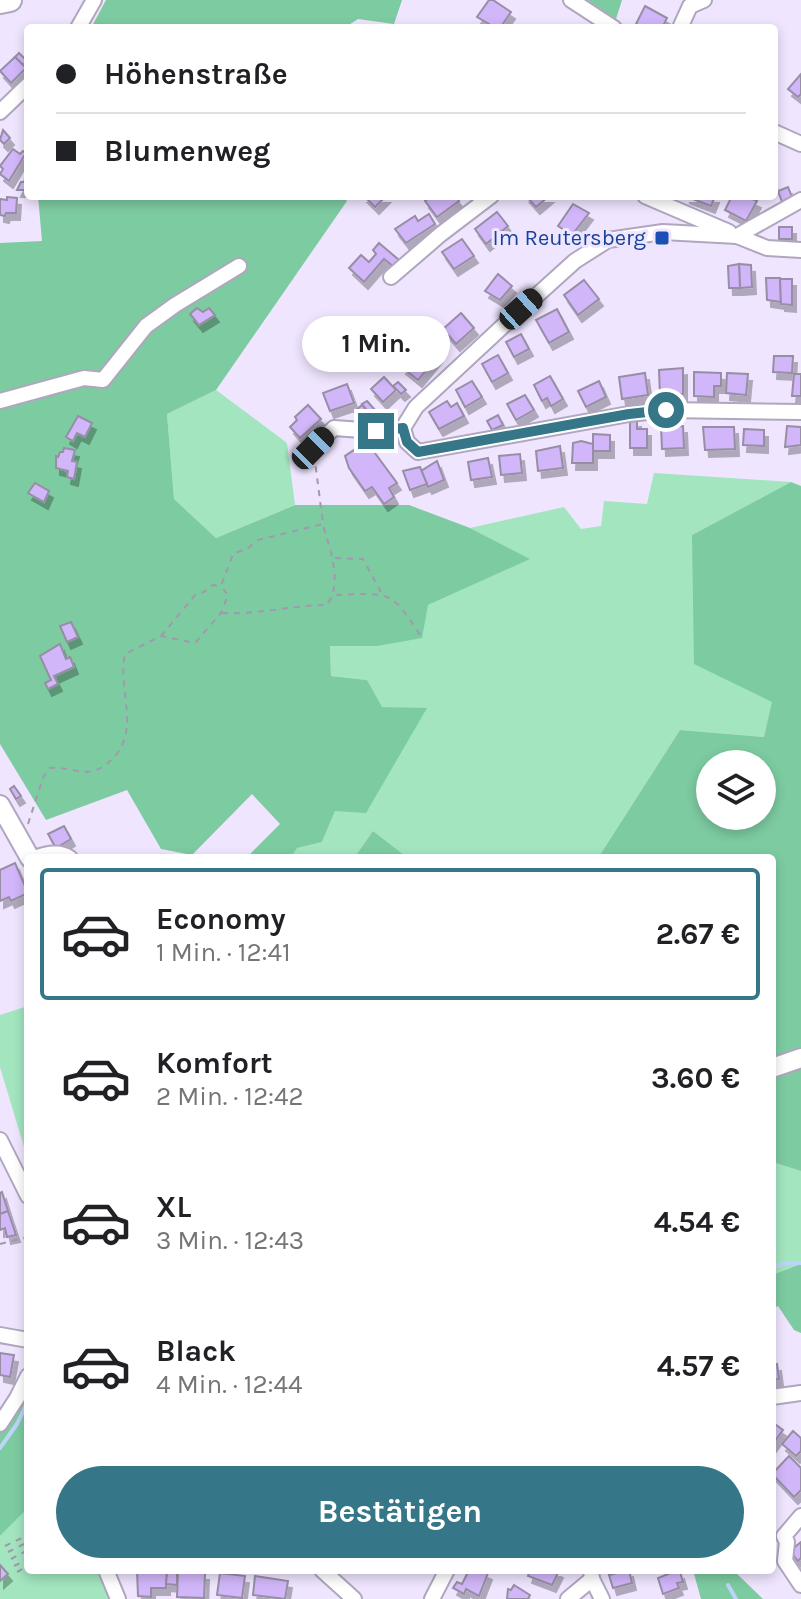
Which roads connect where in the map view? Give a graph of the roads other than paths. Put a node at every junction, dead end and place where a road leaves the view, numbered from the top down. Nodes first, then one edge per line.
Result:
1 (10, 0) edge
2 (94, 0) edge
3 (571, 0) edge
4 (683, 0) edge
5 (704, 0) edge
6 (0, 2) edge
7 (80, 24) edge
8 (608, 24) edge
9 (675, 24) edge
10 (682, 24) edge
11 (24, 89) edge
12 (0, 112) edge
13 (778, 134) edge
14 (801, 144) edge
15 (486, 200) edge
16 (654, 200) edge
17 (801, 200) edge
18 (737, 236) junction
19 (801, 250) edge
20 (239, 266) dead end
21 (391, 277) dead end
22 (0, 401) edge
23 (801, 412) edge
24 (403, 428) junction
25 (313, 448) road end
26 (0, 805) edge
27 (29, 854) edge
28 (45, 854) edge
29 (65, 854) edge
30 (801, 1058) edge
31 (776, 1067) edge
32 (0, 1140) edge
33 (24, 1176) edge
34 (0, 1335) edge
35 (24, 1339) edge
36 (24, 1384) edge
37 (801, 1393) edge
38 (776, 1396) edge
39 (0, 1424) edge
40 (801, 1516) edge
41 (108, 1574) edge
42 (326, 1574) edge
43 (445, 1574) edge
44 (591, 1575) edge
45 (801, 1585) edge
46 (118, 1599) edge
47 (354, 1599) edge
48 (432, 1599) edge
49 (568, 1599) edge
50 (602, 1599) edge

1 - 6 highway
2 - 7 street
3 - 8 street
4 - 9 street
5 - 10 street
11 - 12 street
13 - 14 street
15 - 21 street
16 - 18 street
17 - 18 street
18 - 19 street
18 - 24 street
20 - 22 street
23 - 24 street
24 - 25 street
26 - 27 main road
28 - 29 street
30 - 31 main road
32 - 33 street
34 - 35 street
36 - 39 street
37 - 38 street
40 - 45 street
41 - 46 street
42 - 47 street
43 - 48 street
44 - 49 street
44 - 50 street

